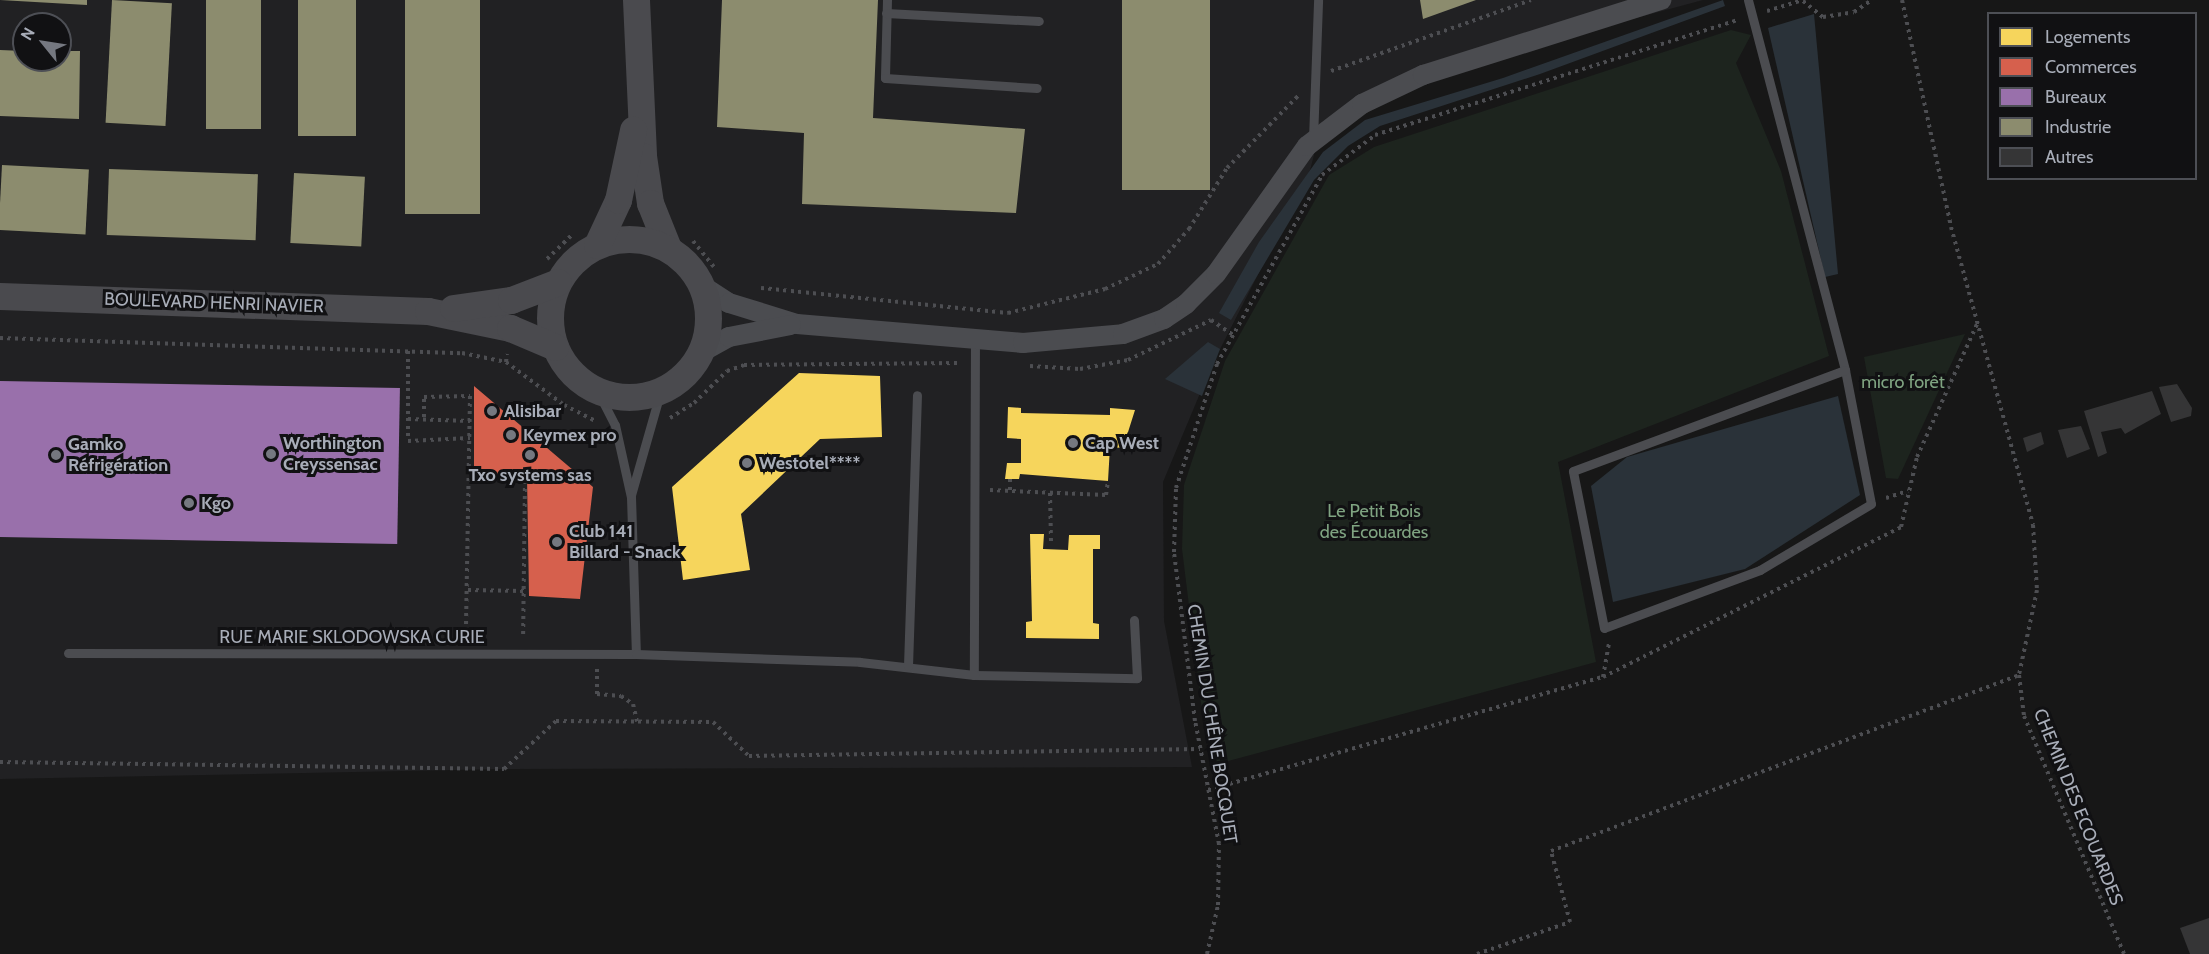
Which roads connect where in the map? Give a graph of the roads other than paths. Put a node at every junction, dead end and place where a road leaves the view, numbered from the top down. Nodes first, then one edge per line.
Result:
1 (636, 0) edge
2 (887, 0) edge
3 (1318, 0) edge
4 (1661, 0) edge
5 (1748, 0) edge
6 (1631, 4) edge
7 (886, 13) junction
8 (1039, 21) dead end
9 (1037, 88) dead end
10 (638, 105) junction
11 (1313, 141) junction
12 (589, 237) junction
13 (676, 241) junction
14 (549, 274) junction
15 (710, 279) junction
16 (0, 296) edge
17 (428, 310) junction
18 (798, 324) junction
19 (975, 337) junction
20 (555, 347) junction
21 (700, 353) junction
22 (1845, 370) junction
23 (597, 390) junction
24 (661, 390) junction
25 (917, 395) dead end
26 (631, 497) junction
27 (1134, 620) dead end
28 (68, 653) dead end
29 (636, 654) junction
30 (908, 666) junction
31 (974, 675) junction

1 - 10 main road
2 - 7 lane
3 - 11 lane
4 - 6 street
5 - 22 lane
6 - 11 street
7 - 8 lane
7 - 9 lane
10 - 12 main road
10 - 13 main road
11 - 19 street
12 - 13 main road
12 - 14 main road
13 - 15 main road
14 - 17 main road, BOULEVARD HENRI NAVIER
14 - 20 main road
15 - 18 street
15 - 21 main road
16 - 17 main road, BOULEVARD HENRI NAVIER
17 - 20 main road, BOULEVARD HENRI NAVIER
18 - 19 street
18 - 21 street
19 - 31 lane
20 - 23 main road
21 - 24 main road
22 - 22 lane
23 - 24 main road
23 - 26 lane
24 - 26 lane
25 - 30 lane
26 - 29 lane
27 - 31 lane, RUE MARIE SKLODOWSKA CURIE
28 - 29 lane, RUE MARIE SKLODOWSKA CURIE
29 - 30 lane, RUE MARIE SKLODOWSKA CURIE
30 - 31 lane, RUE MARIE SKLODOWSKA CURIE

